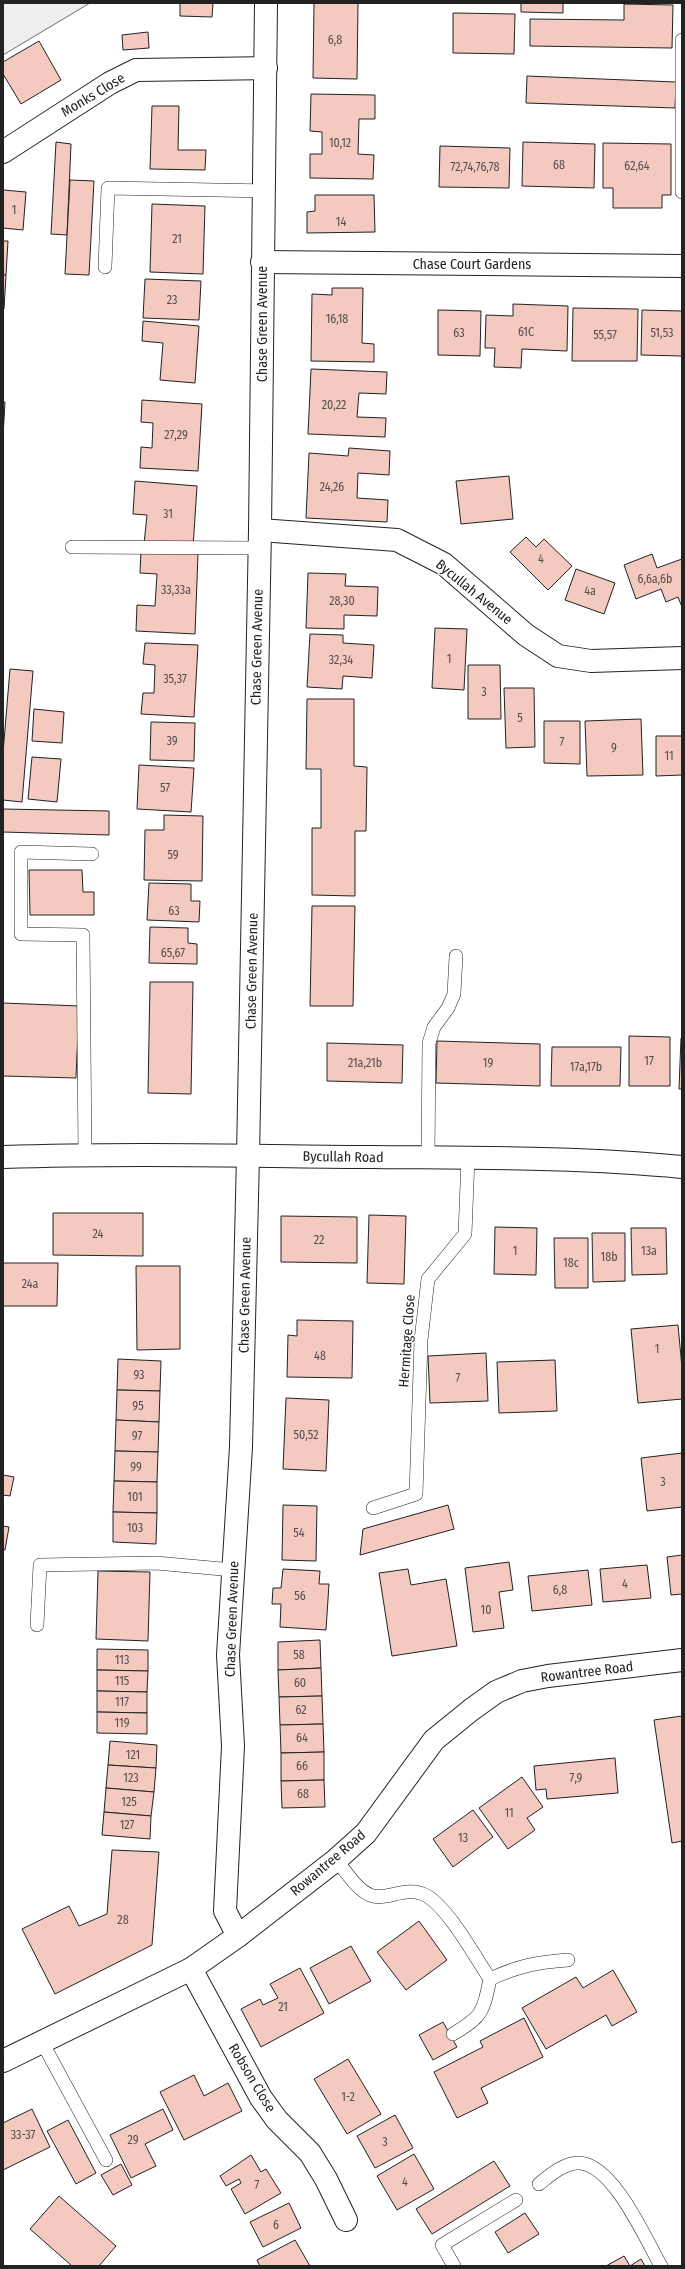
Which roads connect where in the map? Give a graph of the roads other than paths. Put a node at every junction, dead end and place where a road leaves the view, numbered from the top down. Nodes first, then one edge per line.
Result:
1 (266, 3) edge
2 (682, 40) edge
3 (266, 68) junction
4 (3, 152) edge
5 (263, 191) junction
6 (682, 192) edge
7 (262, 262) junction
8 (682, 266) edge
9 (105, 267) dead end
10 (260, 539) junction
11 (72, 547) dead end
12 (682, 658) edge
13 (92, 854) dead end
14 (456, 956) dead end
15 (85, 1154) junction
16 (248, 1156) junction
17 (3, 1157) edge
18 (428, 1158) junction
19 (468, 1158) junction
20 (682, 1167) edge
21 (374, 1508) dead end
22 (233, 1570) junction
23 (37, 1625) dead end
24 (682, 1660) edge
25 (336, 1860) junction
26 (238, 1936) junction
27 (568, 1960) dead end
28 (191, 1969) junction
29 (490, 1979) junction
30 (453, 2034) dead end
31 (42, 2042) junction
32 (3, 2061) edge
33 (106, 2160) dead end
34 (539, 2184) dead end
35 (516, 2200) dead end
36 (346, 2220) dead end
37 (454, 2266) edge
38 (661, 2266) edge

1 - 3 street, Chase Green Avenue
2 - 6 lane
3 - 4 street, Monks Close
3 - 5 street, Chase Green Avenue
5 - 7 street, Chase Green Avenue
5 - 9 lane
7 - 8 street, Chase Court Gardens
7 - 10 street, Chase Green Avenue
10 - 11 lane
10 - 12 street, Bycullah Avenue
10 - 16 street, Chase Green Avenue
13 - 15 lane
14 - 18 lane
15 - 16 street, Bycullah Road
15 - 17 street, Bycullah Road
16 - 18 street, Bycullah Road
16 - 22 street, Chase Green Avenue
18 - 19 street, Bycullah Road
19 - 20 street, Bycullah Road
19 - 21 lane, Hermitage Close
22 - 23 lane
22 - 26 street, Chase Green Avenue
24 - 25 street, Rowantree Road
25 - 26 street, Rowantree Road
25 - 29 lane
26 - 28 street, Rowantree Road
27 - 29 lane
28 - 31 street, Rowantree Road
28 - 36 street, Robson Close
29 - 30 lane
31 - 32 street, Rowantree Road
31 - 33 lane
34 - 38 lane
35 - 37 lane

